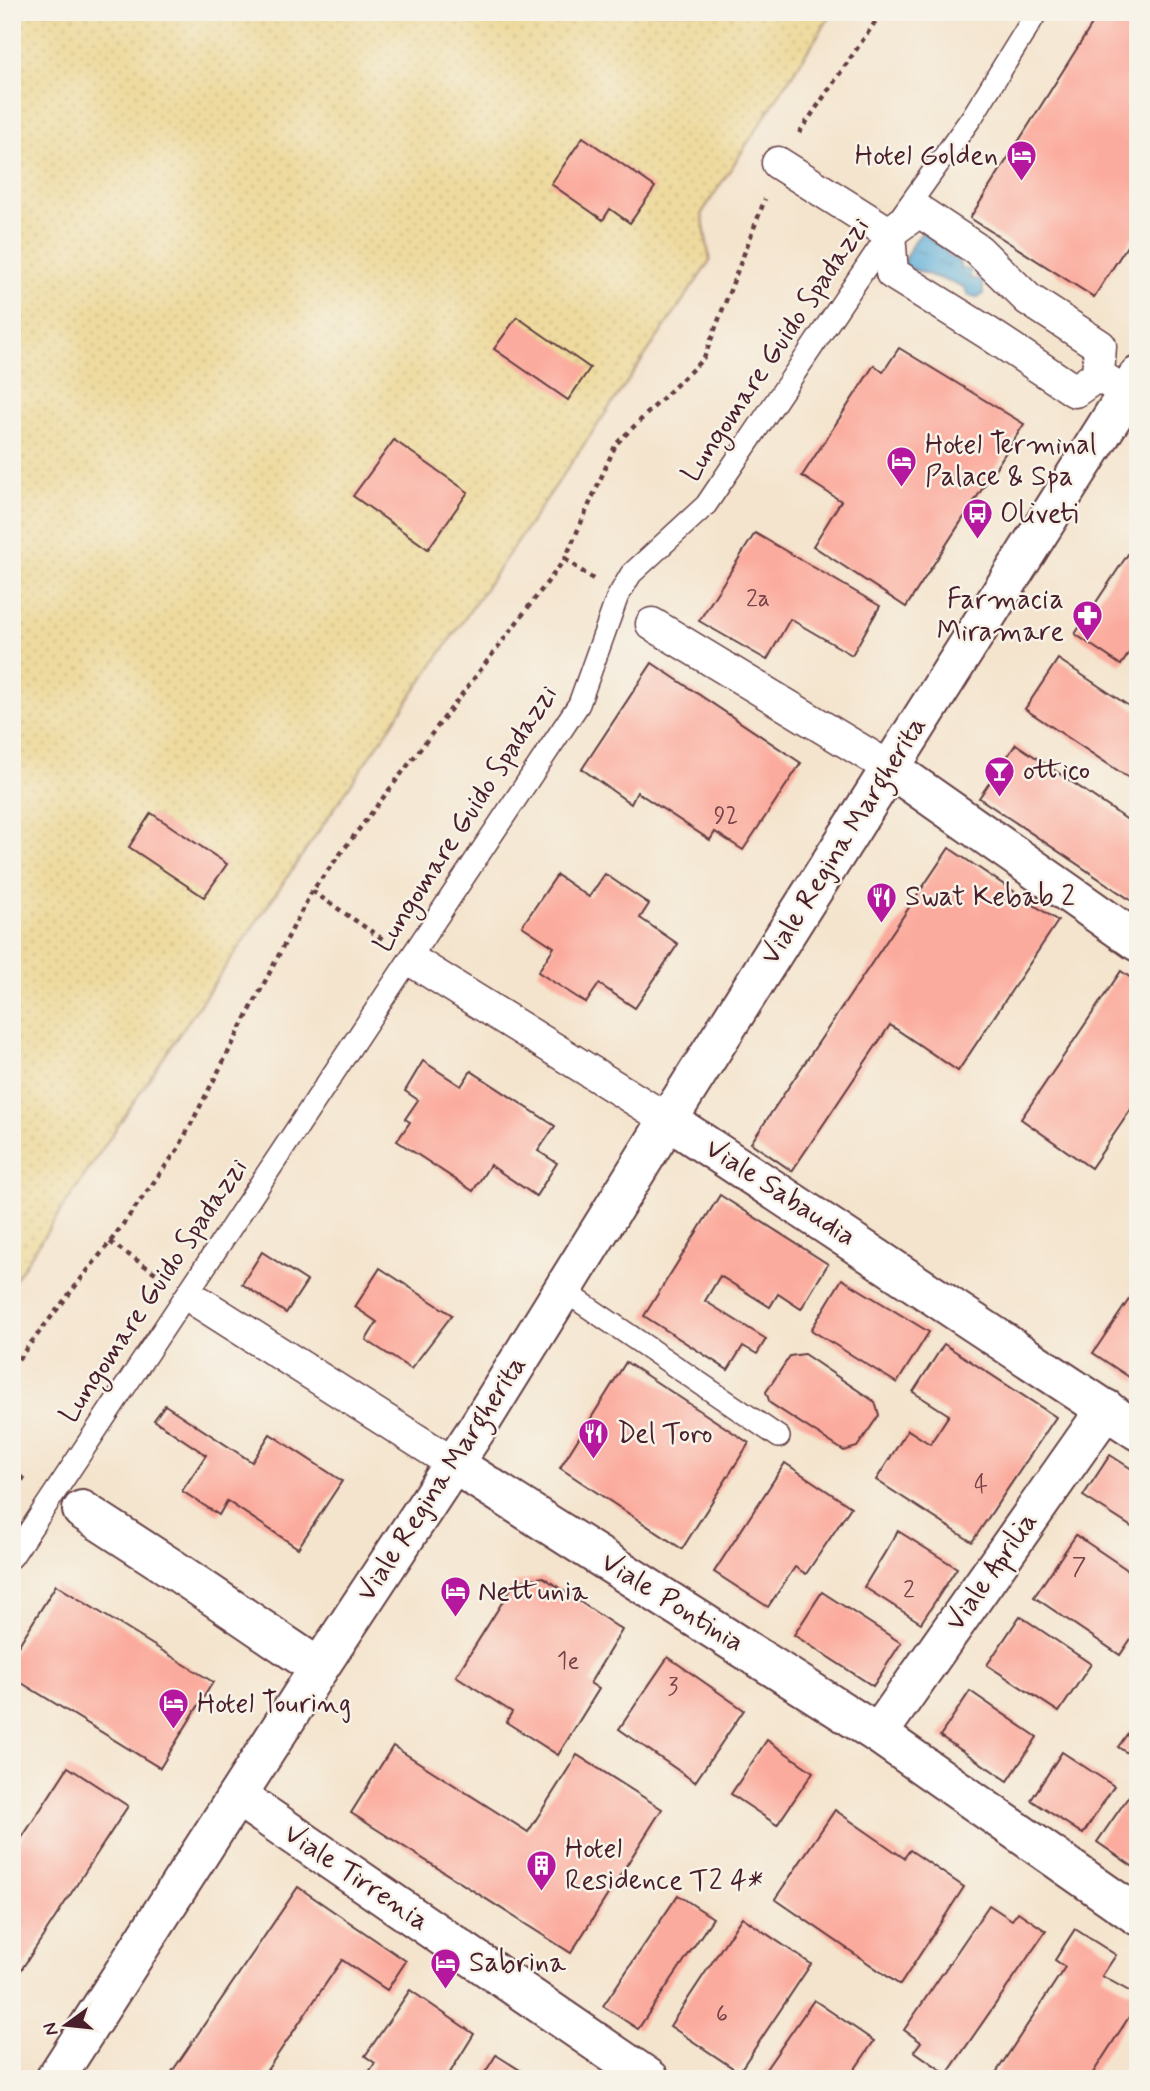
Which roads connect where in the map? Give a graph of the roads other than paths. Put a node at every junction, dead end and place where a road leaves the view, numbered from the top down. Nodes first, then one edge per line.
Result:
1 (1037, 12) edge
2 (778, 163) road end
3 (890, 233) junction
4 (1034, 303) junction
5 (1062, 320) junction
6 (1023, 356) junction
7 (1125, 386) edge
8 (652, 624) dead end
9 (890, 768) junction
10 (1138, 942) edge
11 (413, 960) junction
12 (668, 1120) junction
13 (563, 1290) junction
14 (193, 1298) junction
15 (1106, 1409) junction
16 (1138, 1431) edge
17 (779, 1437) dead end
18 (454, 1464) junction
19 (82, 1510) dead end
20 (12, 1558) edge
21 (319, 1668) junction
22 (878, 1734) junction
23 (237, 1796) junction
24 (1138, 1916) edge
25 (55, 2079) edge
26 (650, 2079) edge

1 - 3 lane, Lungomare Guido Spadazzi
2 - 3 street
3 - 4 street
3 - 6 street
3 - 11 lane, Lungomare Guido Spadazzi
4 - 5 street
4 - 6 street
5 - 6 street
5 - 7 street
6 - 7 street
7 - 9 street, Viale Regina Margherita
8 - 9 street
9 - 10 street
9 - 12 street, Viale Regina Margherita
11 - 12 street, Viale Sabaudia
11 - 14 lane, Lungomare Guido Spadazzi
12 - 13 street, Viale Regina Margherita
12 - 15 street, Viale Sabaudia
13 - 17 lane
13 - 18 street, Viale Regina Margherita
14 - 18 street, Viale Pontinia
14 - 20 lane, Lungomare Guido Spadazzi
15 - 16 street, Viale Sabaudia
15 - 22 street, Viale Aprilia
18 - 21 street, Viale Regina Margherita
18 - 22 street, Viale Pontinia
19 - 21 street
21 - 23 street, Viale Regina Margherita
22 - 24 street, Viale Pontinia
23 - 25 street, Viale Regina Margherita
23 - 26 street, Viale Tirrenia

